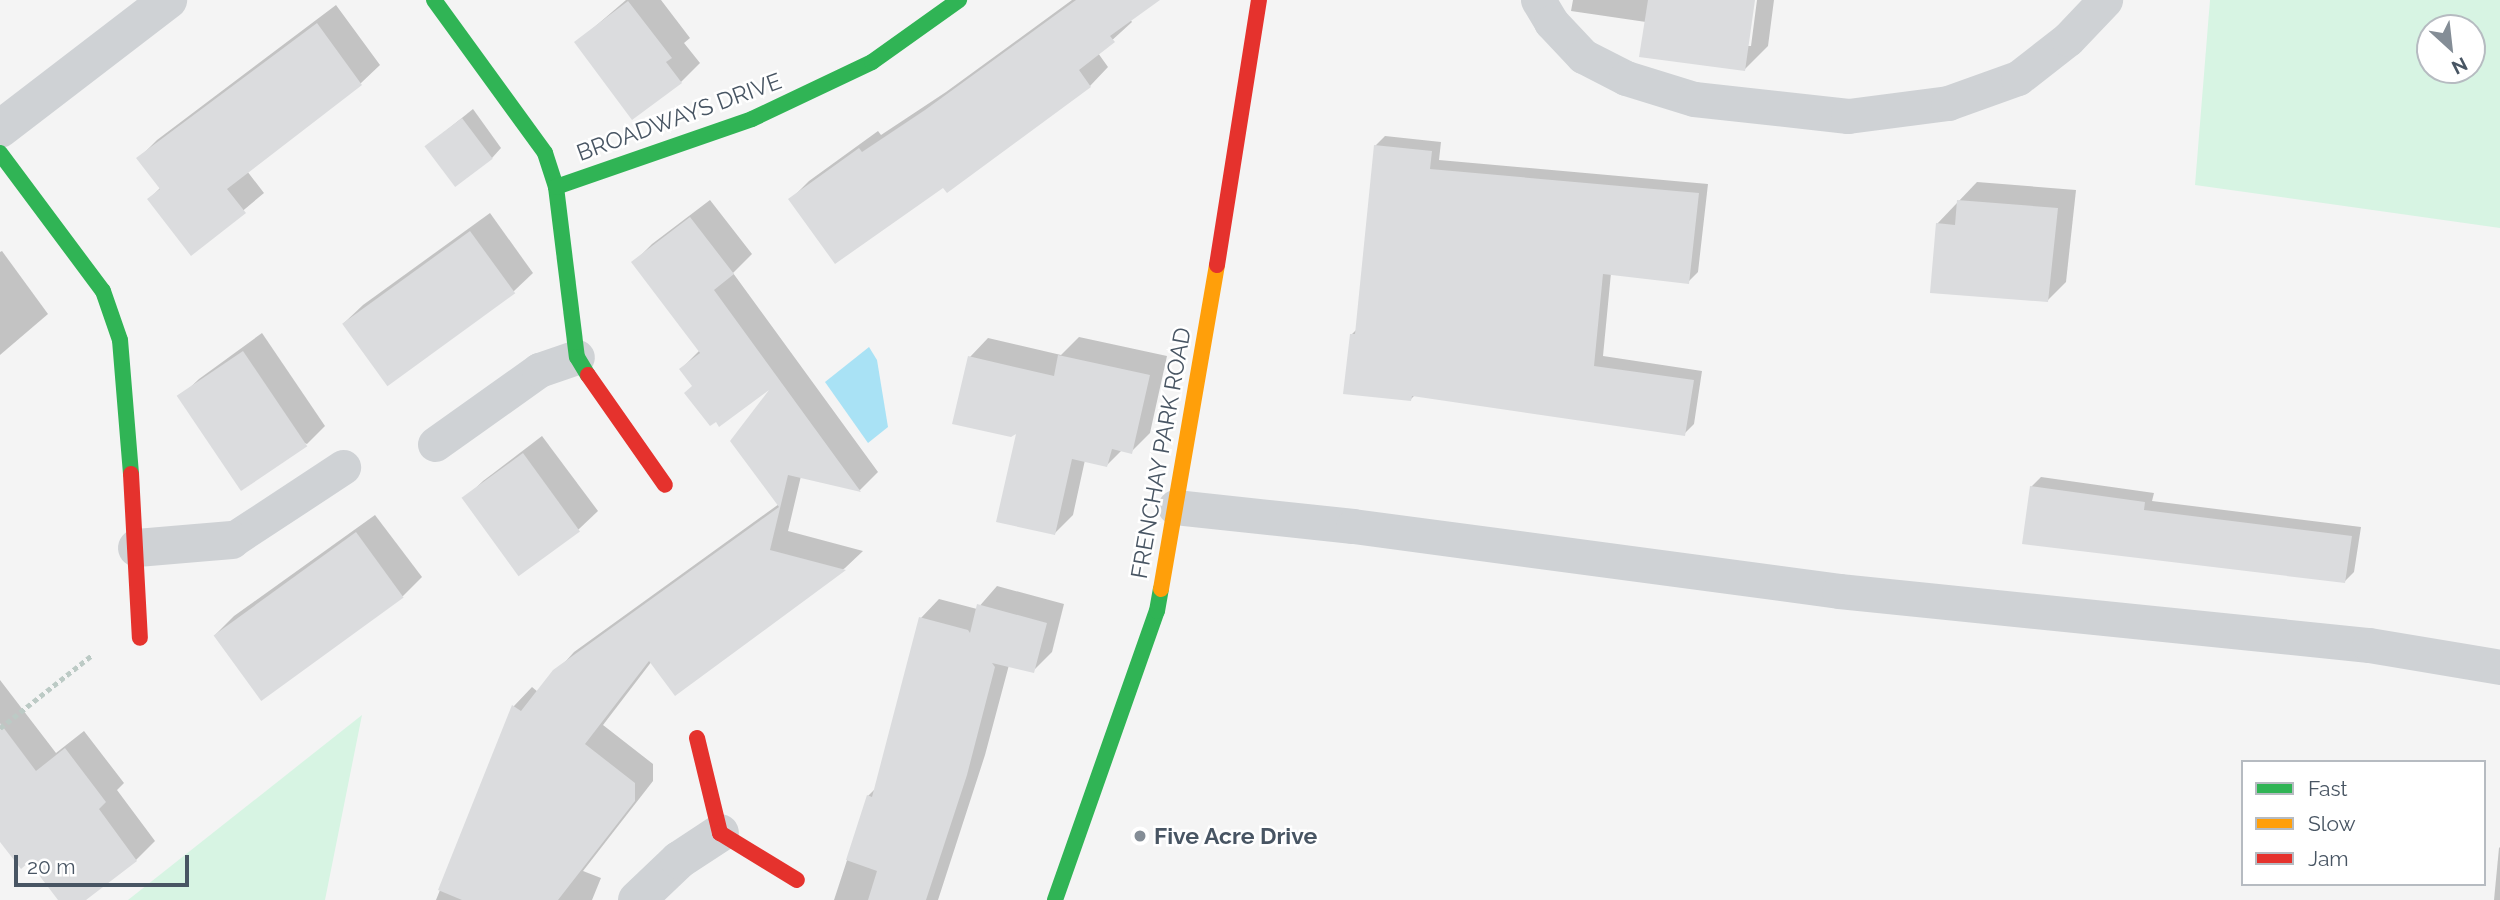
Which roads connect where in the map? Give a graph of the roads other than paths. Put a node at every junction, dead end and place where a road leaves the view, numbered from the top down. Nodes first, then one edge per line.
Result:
1 (168, 0) edge
2 (434, 0) edge
3 (959, 0) edge
4 (1259, 0) edge
5 (1538, 0) edge
6 (2105, 0) edge
7 (0, 129) edge
8 (0, 153) edge
9 (556, 187) junction
10 (577, 357) junction
11 (435, 444) dead end
12 (342, 467) dead end
13 (665, 485) dead end
14 (1175, 507) junction
15 (232, 540) joint
16 (137, 548) junction
17 (141, 638) dead end
18 (2500, 667) edge
19 (697, 738) dead end
20 (720, 833) junction
21 (797, 880) dead end
22 (637, 900) edge
23 (1055, 900) edge

1 - 7 street
2 - 9 street
3 - 9 street, BROADWAYS DRIVE
4 - 14 street, FRENCHAY PARK ROAD
5 - 6 lane
8 - 16 street
9 - 10 street
10 - 11 lane
10 - 13 street
12 - 15 lane
14 - 18 lane
14 - 23 street, FRENCHAY PARK ROAD
15 - 16 street
16 - 17 street
19 - 20 street
20 - 21 street
20 - 22 street

